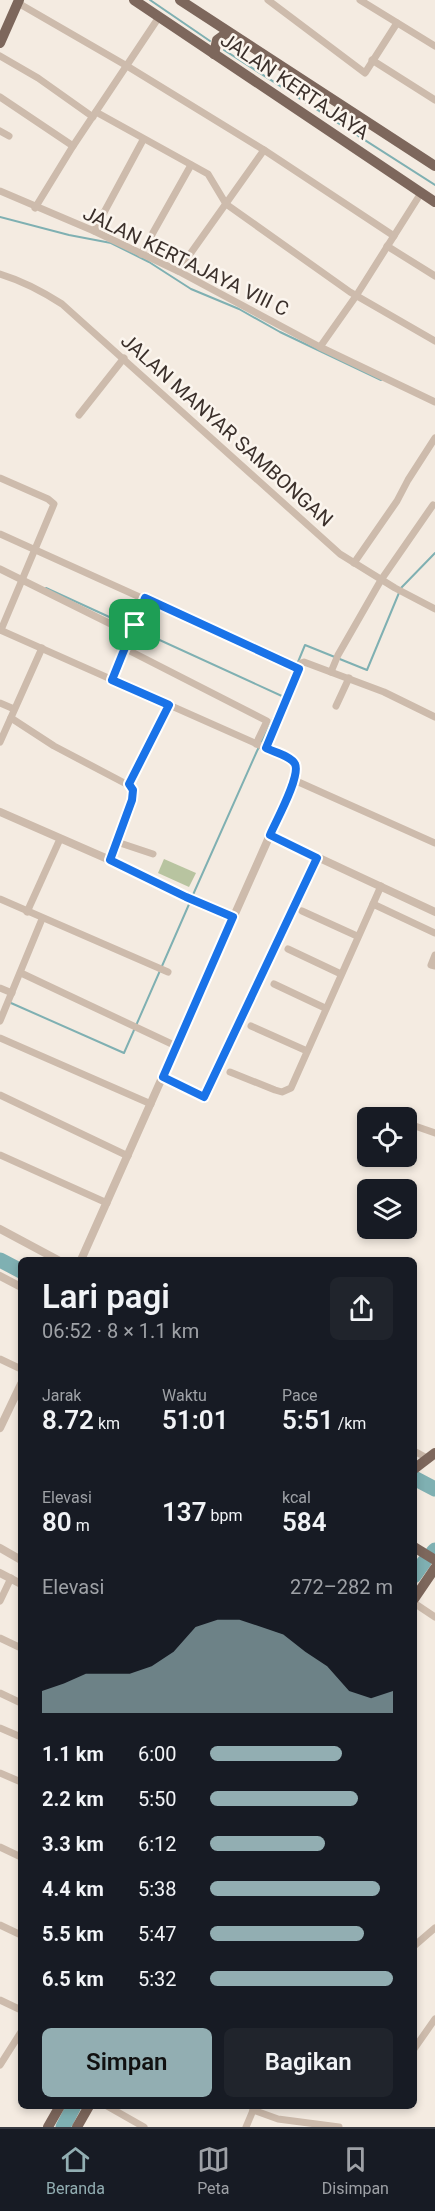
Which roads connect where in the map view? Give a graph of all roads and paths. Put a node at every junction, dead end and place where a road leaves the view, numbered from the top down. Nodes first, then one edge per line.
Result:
1 (134, 0) edge
2 (180, 0) edge
3 (268, 0) edge
4 (360, 0) edge
5 (18, 2) edge
6 (159, 17) junction
7 (397, 23) junction
8 (228, 32) junction
9 (0, 43) edge
10 (435, 46) edge
11 (214, 54) junction
12 (0, 56) edge
13 (372, 60) junction
14 (127, 66) junction
15 (0, 97) edge
16 (435, 100) edge
17 (94, 115) junction
18 (0, 131) edge
19 (9, 136) dead end
20 (143, 140) junction
21 (73, 146) junction
22 (264, 150) junction
23 (191, 165) junction
24 (435, 166) edge
25 (0, 191) edge
26 (421, 193) junction
27 (435, 202) edge
28 (226, 204) junction
29 (35, 208) junction
30 (94, 231) junction
31 (394, 236) junction
32 (387, 246) junction
33 (141, 254) junction
34 (178, 271) junction
35 (0, 274) edge
36 (435, 276) edge
37 (356, 296) junction
38 (435, 341) edge
39 (320, 347) junction
40 (124, 358) junction
41 (435, 402) edge
42 (79, 415) dead end
43 (435, 438) edge
44 (0, 478) edge
45 (433, 505) dead end
46 (0, 534) edge
47 (34, 549) junction
48 (354, 563) junction
49 (0, 569) edge
50 (24, 578) junction
51 (381, 580) junction
52 (145, 598) junction
53 (435, 609) edge
54 (0, 630) edge
55 (133, 630) junction
56 (42, 648) junction
57 (126, 649) junction
58 (296, 668) junction
59 (331, 670) junction
60 (349, 678) junction
61 (112, 680) junction
62 (0, 703) edge
63 (169, 705) junction
64 (336, 706) dead end
65 (14, 709) junction
66 (435, 717) edge
67 (11, 718) junction
68 (3, 728) edge
69 (0, 742) edge
70 (261, 746) junction
71 (294, 780) junction
72 (129, 784) junction
73 (0, 813) edge
74 (270, 835) junction
75 (60, 839) junction
76 (117, 842) junction
77 (435, 843) edge
78 (153, 855) dead end
79 (317, 858) junction
80 (110, 860) junction
81 (381, 886) junction
82 (0, 899) edge
83 (373, 904) junction
84 (302, 911) dead end
85 (27, 912) junction
86 (435, 912) edge
87 (233, 917) junction
88 (42, 919) junction
89 (435, 933) edge
90 (357, 936) junction
91 (288, 949) dead end
92 (435, 955) edge
93 (435, 966) edge
94 (168, 972) dead end
95 (21, 973) junction
96 (341, 974) junction
97 (274, 984) dead end
98 (0, 988) edge
99 (11, 995) junction
100 (325, 1008) junction
101 (2, 1012) edge
102 (0, 1021) edge
103 (251, 1026) dead end
104 (0, 1038) edge
105 (177, 1046) junction
106 (307, 1051) junction
107 (230, 1072) dead end
108 (163, 1077) junction
109 (0, 1095) edge
110 (151, 1104) junction
111 (417, 1127) edge
112 (435, 1133) edge
113 (0, 1155) edge
114 (128, 1156) junction
115 (107, 1203) junction
116 (0, 1229) edge
117 (52, 1257) edge
118 (82, 1257) edge
119 (0, 1276) edge
120 (18, 1285) edge
121 (0, 1359) edge
122 (18, 1368) edge
123 (18, 1389) edge
124 (4, 1411) edge
125 (0, 1428) edge
126 (431, 1456) edge
127 (417, 1466) edge
128 (0, 1548) edge
129 (417, 1549) edge
130 (18, 1558) edge
131 (435, 1560) edge
132 (435, 1568) edge
133 (0, 1573) edge
134 (11, 1578) junction
135 (18, 1582) edge
136 (417, 1596) edge
137 (0, 1601) edge
138 (417, 1603) edge
139 (435, 1617) edge
140 (0, 1638) edge
141 (18, 1647) edge
142 (0, 1693) edge
143 (18, 1702) edge
144 (0, 1728) edge
145 (18, 1736) edge
146 (0, 1773) edge
147 (18, 1781) edge
148 (0, 1847) edge
149 (18, 1856) edge
150 (0, 1925) edge
151 (435, 1928) edge
152 (18, 1934) edge
153 (417, 1943) edge
154 (0, 2000) edge
155 (18, 2009) edge
156 (435, 2019) edge
157 (18, 2036) edge
158 (417, 2045) edge
159 (0, 2063) edge
160 (58, 2109) edge
161 (87, 2109) edge
162 (112, 2109) edge
163 (254, 2109) edge
164 (256, 2109) edge
165 (48, 2127) edge
166 (77, 2127) edge
167 (144, 2127) edge
168 (246, 2127) edge
169 (339, 2127) edge

1 - 6 main road, JALAN KERTAJAYA
2 - 8 main road, JALAN KERTAJAYA
3 - 13 street
4 - 7 street
5 - 9 main road
5 - 14 street
6 - 11 main road, JALAN KERTAJAYA
6 - 14 street
7 - 10 street
7 - 13 street
8 - 11 main road
8 - 24 main road, JALAN KERTAJAYA
11 - 26 main road, JALAN KERTAJAYA
12 - 17 street
13 - 16 street
14 - 17 street
14 - 22 street
15 - 21 street
17 - 20 street
17 - 21 street
18 - 19 street
20 - 23 street
20 - 30 street
21 - 29 street
22 - 28 street
22 - 31 street
23 - 28 street
23 - 33 street
25 - 29 street, JALAN KERTAJAYA VIII C
26 - 27 main road, JALAN KERTAJAYA
26 - 31 street
28 - 34 street
28 - 37 street
29 - 30 street, JALAN KERTAJAYA VIII C
30 - 33 street, JALAN KERTAJAYA VIII C
31 - 32 street
32 - 36 street
32 - 37 street
33 - 34 street, JALAN KERTAJAYA VIII C
34 - 39 street, JALAN KERTAJAYA VIII C
35 - 40 street, JALAN MANYAR SAMBONGAN
37 - 38 street
37 - 39 street
39 - 41 street, JALAN KERTAJAYA VIII C
40 - 42 street
40 - 48 street, JALAN MANYAR SAMBONGAN
43 - 48 street
44 - 47 street
45 - 51 street
46 - 47 street
47 - 50 street
47 - 52 street
48 - 51 street, JALAN MANYAR SAMBONGAN
49 - 50 street
50 - 54 street
50 - 55 street
51 - 53 street, JALAN MANYAR SAMBONGAN
51 - 59 street
52 - 55 street
52 - 58 street
54 - 56 street
55 - 57 street
56 - 61 street
56 - 65 street
57 - 61 street
57 - 70 street
58 - 59 street
58 - 70 street
59 - 60 street
60 - 64 street
60 - 66 street
61 - 63 street
62 - 65 street
63 - 70 street
63 - 72 street
65 - 67 street
67 - 68 street
67 - 72 street
68 - 69 street
70 - 71 street
71 - 74 street
71 - 77 street
72 - 76 street
73 - 75 street
74 - 79 street
74 - 87 street
75 - 80 street
75 - 85 street
76 - 78 street
76 - 80 street
79 - 81 street
79 - 108 street
80 - 87 street
81 - 83 street
81 - 86 street
82 - 85 street
83 - 89 street
83 - 90 street
84 - 90 street
85 - 88 street
87 - 105 street
88 - 94 street
88 - 95 street
90 - 96 street
91 - 96 street
92 - 93 street
95 - 99 street
95 - 105 street
96 - 100 street
97 - 100 street
98 - 99 street
99 - 101 street
100 - 106 street
101 - 102 street
103 - 106 street
104 - 110 street
105 - 108 street
106 - 107 street
108 - 110 street
109 - 114 street
110 - 114 street
111 - 112 street
113 - 115 street
114 - 115 street
115 - 118 street
116 - 117 street
119 - 120 street
121 - 122 street
123 - 124 street
124 - 125 street
126 - 127 main road
128 - 130 street
129 - 131 main road
132 - 136 main road
133 - 134 street
134 - 135 street
134 - 137 street
138 - 139 street
140 - 141 street
142 - 143 street
144 - 145 street
146 - 147 street
148 - 149 street
150 - 152 street
151 - 153 street
154 - 155 street
156 - 158 street
157 - 159 street
160 - 165 main road
161 - 166 main road
162 - 167 street
163 - 168 street
164 - 169 street

